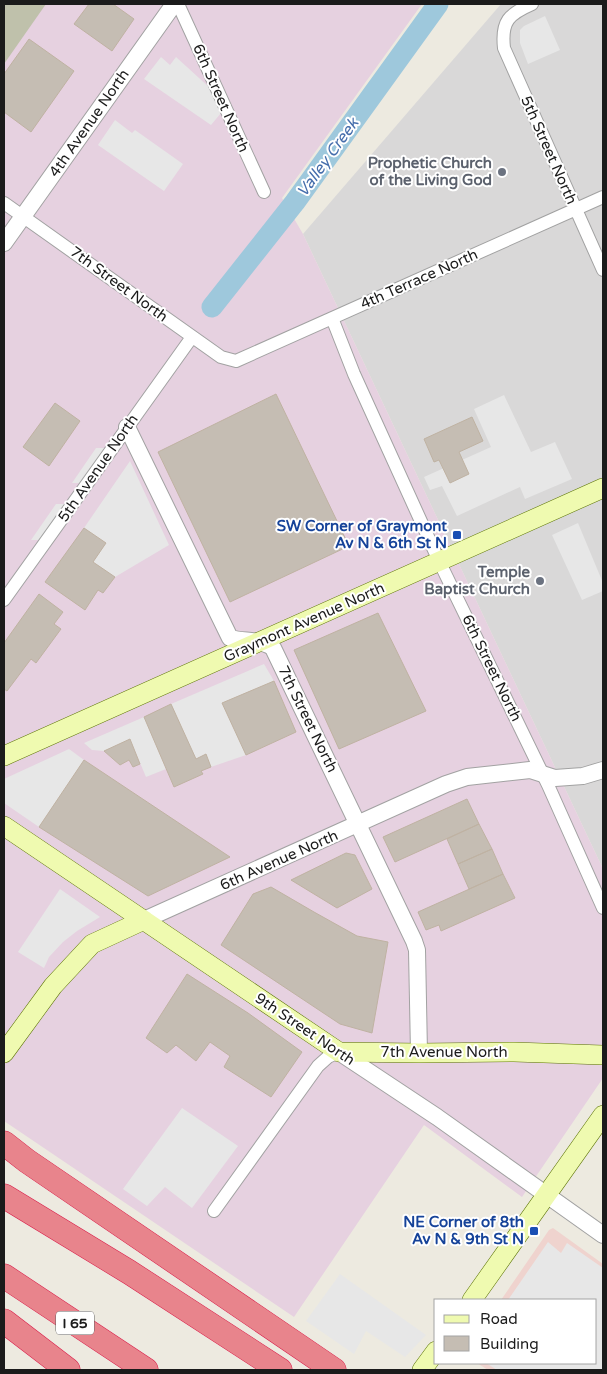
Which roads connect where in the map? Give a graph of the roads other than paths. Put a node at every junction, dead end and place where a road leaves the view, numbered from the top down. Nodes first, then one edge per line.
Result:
1 (174, 4) edge
2 (178, 4) edge
3 (532, 4) edge
4 (264, 192) dead end
5 (603, 197) edge
6 (4, 203) edge
7 (576, 210) junction
8 (23, 217) junction
9 (4, 242) edge
10 (603, 270) edge
11 (332, 318) junction
12 (192, 337) junction
13 (236, 361) joint
14 (127, 426) junction
15 (603, 488) edge
16 (439, 561) junction
17 (4, 600) edge
18 (258, 642) junction
19 (4, 756) edge
20 (603, 770) edge
21 (542, 774) junction
22 (358, 824) junction
23 (4, 826) edge
24 (603, 908) edge
25 (144, 920) junction
26 (339, 1052) junction
27 (4, 1053) edge
28 (419, 1054) junction
29 (603, 1055) edge
30 (603, 1114) edge
31 (4, 1143) edge
32 (546, 1195) junction
33 (4, 1196) edge
34 (214, 1211) dead end
35 (603, 1235) edge
36 (4, 1276) edge
37 (473, 1299) edge
38 (4, 1321) edge
39 (434, 1354) edge
40 (68, 1370) edge
41 (146, 1370) edge
42 (280, 1370) edge
43 (334, 1370) edge
44 (422, 1370) edge

1 - 8 street, 4th Avenue North
2 - 4 street, 6th Street North
3 - 7 street, 5th Street North
5 - 7 street, 4th Terrace North
6 - 8 street, 7th Street North
7 - 10 street, 5th Street North
7 - 11 street, 4th Terrace North
8 - 9 street, 4th Avenue North
8 - 12 street, 7th Street North
11 - 13 street, 4th Terrace North
11 - 16 street, 6th Street North
12 - 13 street, 7th Street North
12 - 14 street, 5th Avenue North
14 - 17 street, 5th Avenue North
14 - 18 street, 7th Street North
15 - 16 main road, Graymont Avenue North
16 - 18 main road, Graymont Avenue North
16 - 21 street, 6th Street North
18 - 19 main road, Graymont Avenue North
18 - 22 street, 7th Street North
20 - 21 street, 6th Avenue North
21 - 22 street, 6th Avenue North
21 - 24 street, 6th Street North
22 - 25 street, 6th Avenue North
22 - 28 street, 7th Street North
23 - 25 main road, 9th Street North
25 - 26 main road, 9th Street North
25 - 27 main road, 6th Avenue North
26 - 28 main road, 7th Avenue North
26 - 32 street, 9th Street North
26 - 34 street
28 - 29 main road, 7th Avenue North
30 - 32 main road
31 - 43 highway
32 - 35 street, 9th Street North
32 - 37 main road
33 - 42 highway
36 - 41 highway, I 65
38 - 40 highway, I 65
39 - 44 main road

